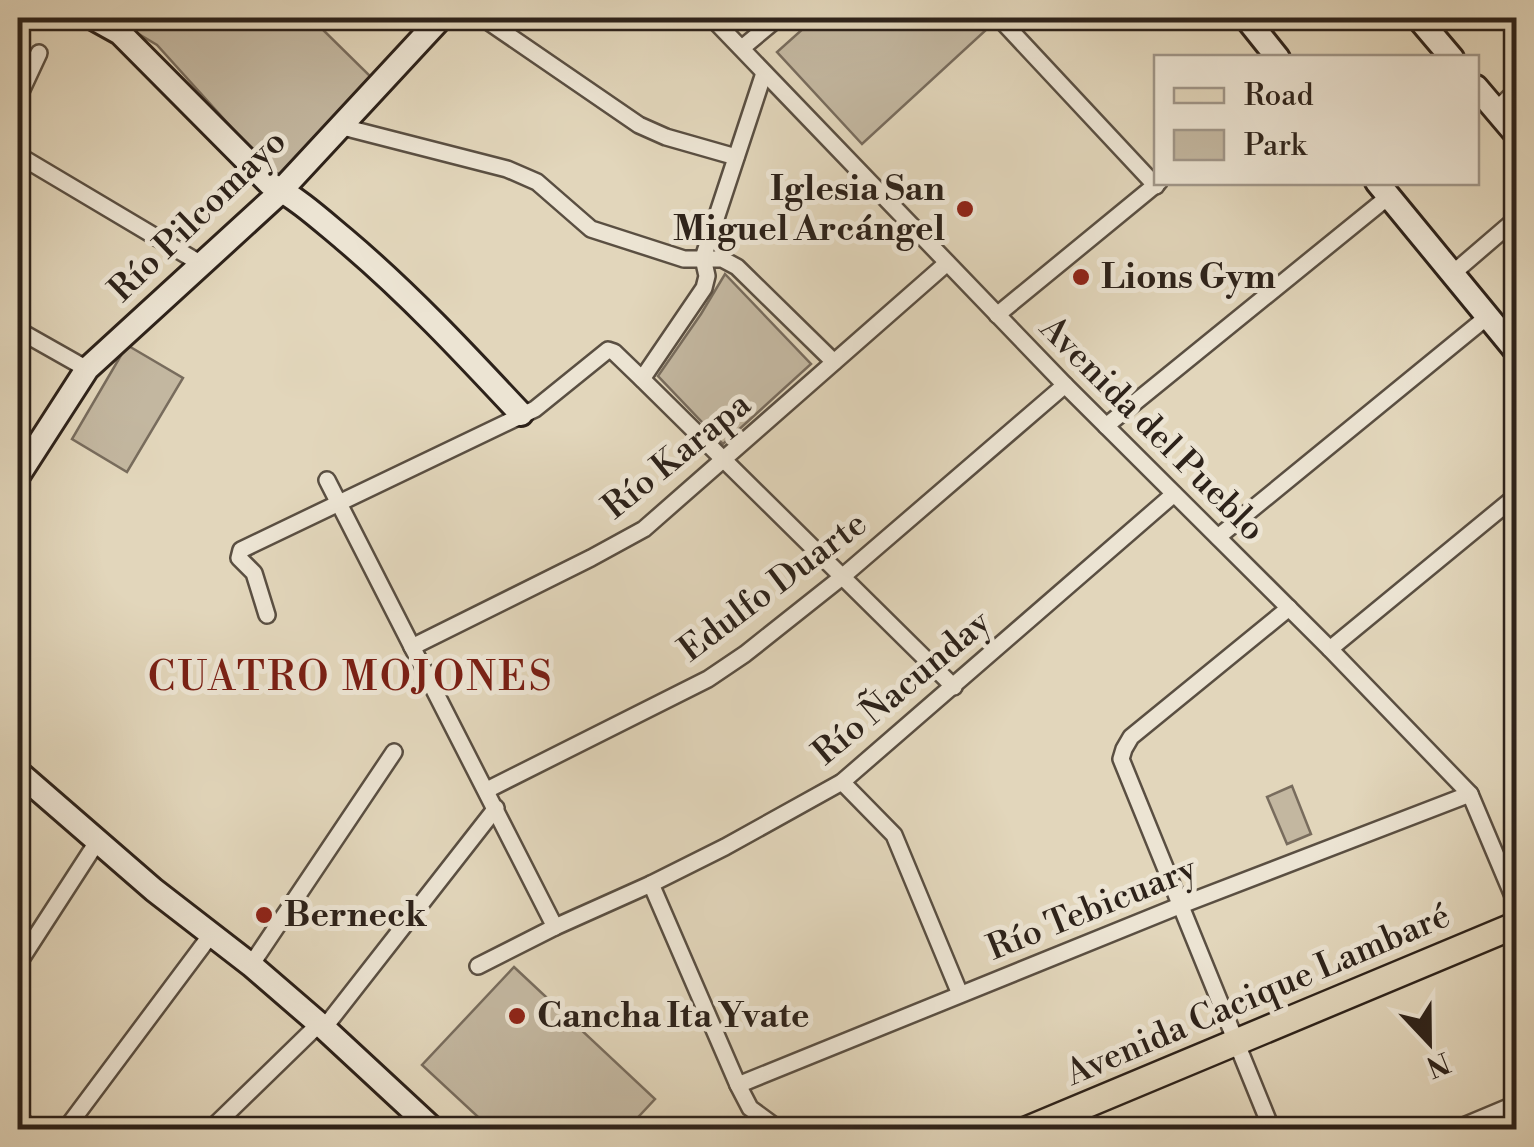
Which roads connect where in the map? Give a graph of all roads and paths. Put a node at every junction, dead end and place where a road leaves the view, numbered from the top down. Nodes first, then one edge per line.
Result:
1 (93, 18) edge
2 (441, 18) edge
3 (483, 18) edge
4 (712, 18) edge
5 (778, 18) edge
6 (999, 18) edge
7 (1246, 18) edge
8 (1418, 18) edge
9 (742, 48) junction
10 (39, 53) dead end
11 (1276, 55) edge
12 (1449, 55) edge
13 (764, 73) junction
14 (1479, 90) edge
15 (1516, 92) edge
16 (18, 98) edge
17 (1496, 110) junction
18 (340, 126) junction
19 (1516, 134) edge
20 (18, 155) edge
21 (736, 158) junction
22 (1154, 180) edge
23 (1157, 185) edge
24 (282, 189) junction
25 (1383, 190) edge
26 (1516, 218) edge
27 (704, 258) junction
28 (947, 264) junction
29 (203, 265) junction
30 (1452, 274) junction
31 (997, 316) junction
32 (1487, 316) junction
33 (18, 330) edge
34 (1516, 351) edge
35 (834, 362) junction
36 (88, 369) junction
37 (642, 379) junction
38 (1065, 385) junction
39 (520, 414) junction
40 (1106, 426) junction
41 (724, 460) junction
42 (18, 476) edge
43 (327, 480) dead end
44 (1174, 494) junction
45 (1516, 496) edge
46 (338, 504) junction
47 (1218, 537) junction
48 (842, 576) junction
49 (1289, 608) junction
50 (267, 615) dead end
51 (412, 647) junction
52 (1330, 650) junction
53 (954, 687) junction
54 (394, 752) dead end
55 (18, 772) edge
56 (842, 782) junction
57 (487, 790) junction
58 (1470, 794) junction
59 (496, 808) junction
60 (97, 842) junction
61 (651, 884) junction
62 (1516, 903) edge
63 (1179, 906) junction
64 (1516, 925) edge
65 (555, 926) junction
66 (210, 936) junction
67 (1516, 938) edge
68 (18, 964) edge
69 (250, 965) junction
70 (478, 966) dead end
71 (960, 994) junction
72 (321, 1026) junction
73 (1238, 1048) junction
74 (738, 1086) junction
75 (1516, 1104) edge
76 (18, 1117) edge
77 (1043, 1128) edge
78 (34, 1130) edge
79 (64, 1130) edge
80 (210, 1130) edge
81 (434, 1130) edge
82 (780, 1130) edge
83 (1272, 1130) edge
84 (1454, 1130) edge

1 - 24 street
2 - 18 street, Río Pilcomayo
3 - 21 street
4 - 9 street, Avenida del Pueblo
5 - 9 street
6 - 22 street
7 - 11 street
8 - 12 street
9 - 13 street, Avenida del Pueblo
10 - 16 street
13 - 21 street
13 - 28 street, Avenida del Pueblo
14 - 17 street
15 - 17 street
17 - 19 street
18 - 24 street, Río Pilcomayo
18 - 27 street
20 - 29 street
21 - 27 street
23 - 31 street
24 - 29 street, Río Pilcomayo
24 - 39 street
25 - 30 street
25 - 40 street
26 - 30 street
27 - 35 street
27 - 37 street
28 - 31 street, Avenida del Pueblo
28 - 35 street, Río Karapa
29 - 36 street, Río Pilcomayo
30 - 32 street
31 - 38 street, Avenida del Pueblo
32 - 34 street
32 - 47 street
33 - 36 street
35 - 41 street, Río Karapa
36 - 42 street, Río Pilcomayo
37 - 39 street
37 - 41 street
38 - 40 street, Avenida del Pueblo
38 - 48 street, Edulfo Duarte
39 - 46 street
40 - 44 street, Avenida del Pueblo
41 - 48 street
41 - 51 street, Río Karapa
43 - 46 street
44 - 47 street, Avenida del Pueblo
44 - 53 street, Río Ñacunday
45 - 52 street
46 - 50 street
46 - 51 street
47 - 49 street, Avenida del Pueblo
48 - 53 street
48 - 57 street, Edulfo Duarte
49 - 52 street, Avenida del Pueblo
49 - 63 street
51 - 57 street
52 - 58 street, Avenida del Pueblo
53 - 56 street, Río Ñacunday
54 - 69 street
55 - 60 street
56 - 61 street, Río Ñacunday
56 - 71 street
57 - 59 street
58 - 62 street, Avenida del Pueblo
58 - 63 street, Río Tebicuary
59 - 65 street
59 - 72 street
60 - 66 street
60 - 68 street
61 - 65 street, Río Ñacunday
61 - 74 street
63 - 71 street, Río Tebicuary
63 - 73 street
64 - 73 main road, Avenida Cacique Lambaré
65 - 70 street, Río Ñacunday
66 - 69 street
66 - 79 street
67 - 73 main road, Avenida Cacique Lambaré
69 - 72 street
71 - 74 street, Río Tebicuary
72 - 80 street
72 - 81 street
73 - 77 main road, Avenida Cacique Lambaré
73 - 83 street
74 - 82 street
75 - 84 street
76 - 78 street

